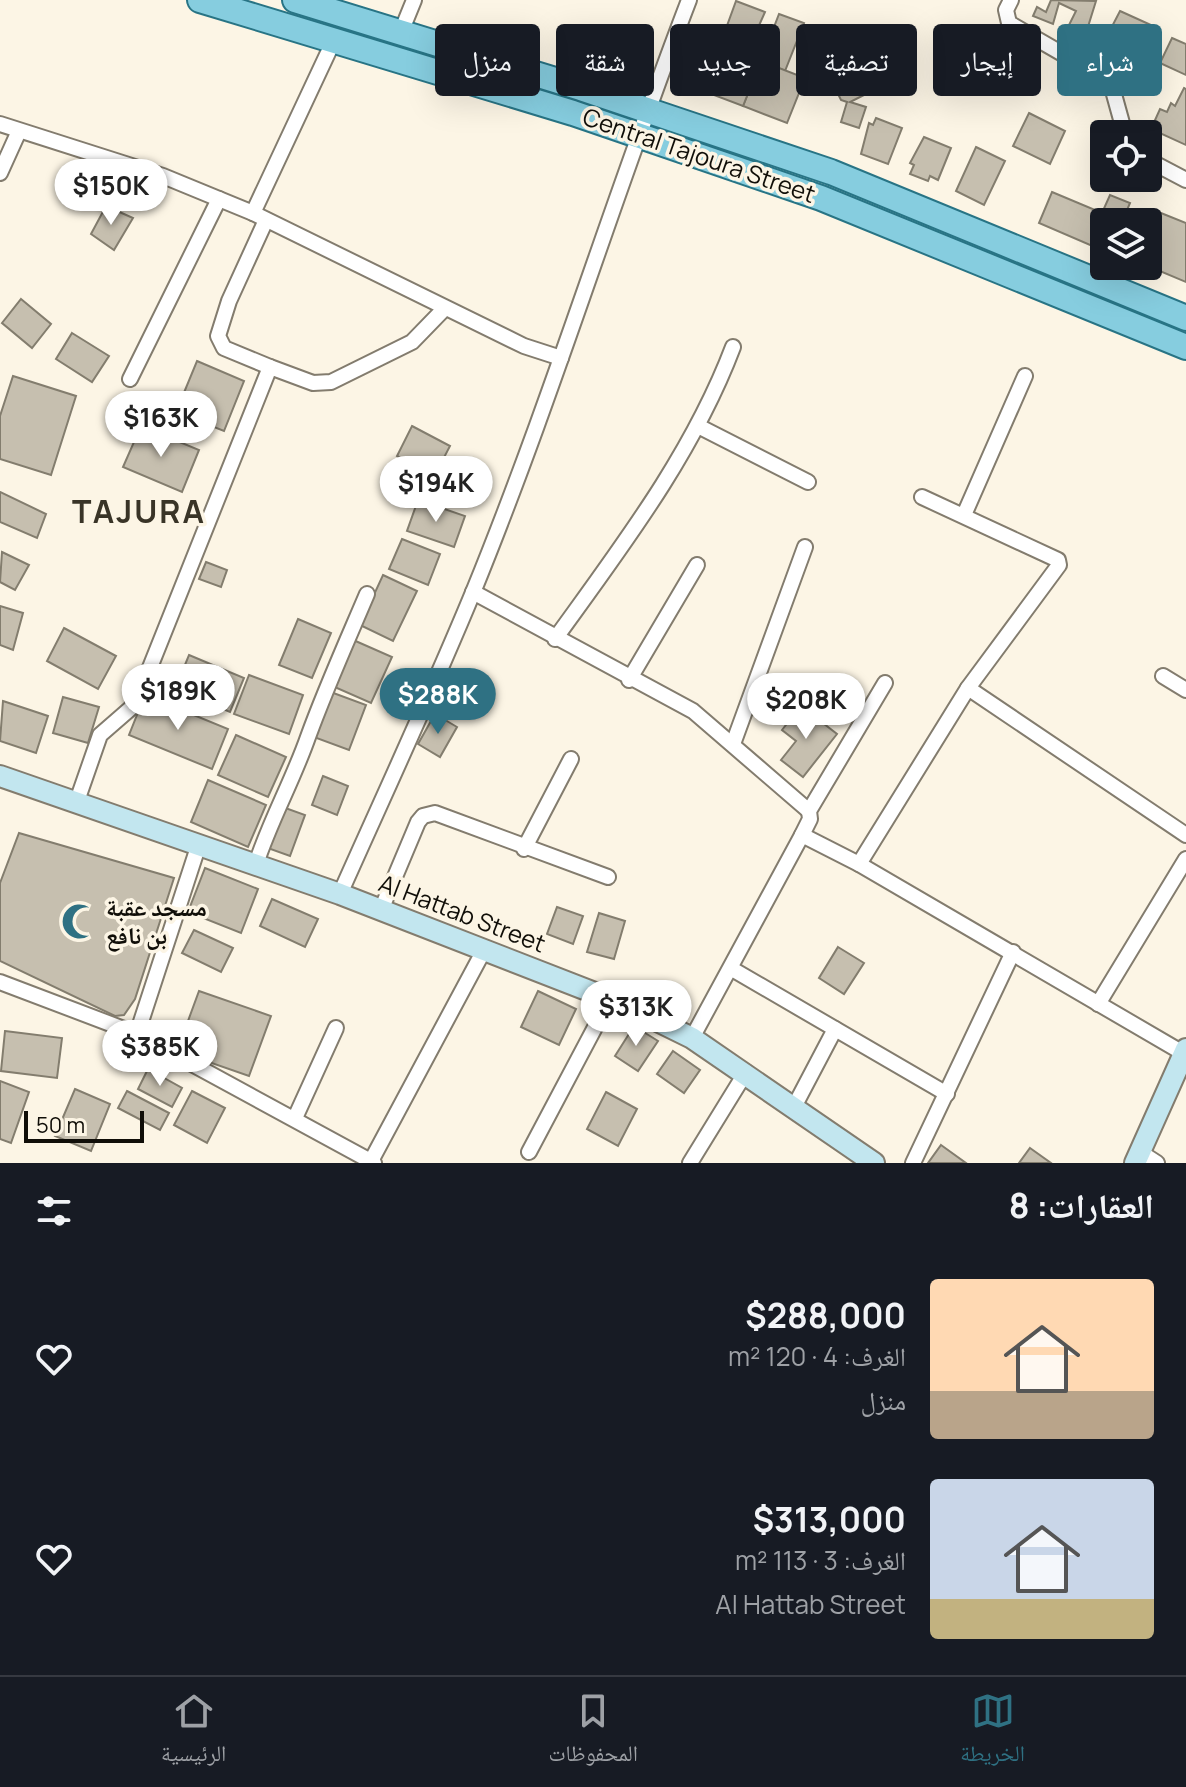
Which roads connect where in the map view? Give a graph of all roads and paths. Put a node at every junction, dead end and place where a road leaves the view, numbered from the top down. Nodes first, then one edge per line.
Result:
1 (200, 0) edge
2 (295, 0) edge
3 (414, 0) edge
4 (689, 0) edge
5 (1011, 0) edge
6 (401, 32) junction
7 (334, 40) junction
8 (647, 110) junction
9 (1121, 120) edge
10 (0, 124) edge
11 (19, 131) junction
12 (641, 135) junction
13 (1162, 167) edge
14 (0, 173) edge
15 (1186, 180) edge
16 (219, 199) junction
17 (260, 216) junction
18 (445, 308) junction
19 (1186, 318) edge
20 (733, 347) dead end
21 (1186, 347) edge
22 (561, 358) junction
23 (270, 367) junction
24 (1025, 376) dead end
25 (130, 379) dead end
26 (698, 426) junction
27 (808, 482) dead end
28 (922, 497) dead end
29 (964, 515) junction
30 (805, 547) dead end
31 (697, 565) dead end
32 (473, 592) junction
33 (367, 594) dead end
34 (555, 639) junction
35 (1163, 676) dead end
36 (629, 680) junction
37 (885, 683) dead end
38 (968, 688) junction
39 (1186, 690) edge
40 (733, 744) junction
41 (571, 759) dead end
42 (0, 776) edge
43 (77, 801) junction
44 (809, 811) junction
45 (802, 835) junction
46 (1186, 835) edge
47 (199, 844) junction
48 (524, 849) junction
49 (1186, 859) edge
50 (256, 864) junction
51 (859, 864) junction
52 (608, 877) dead end
53 (340, 894) junction
54 (381, 910) junction
55 (483, 952) junction
56 (1013, 952) junction
57 (732, 969) junction
58 (0, 982) edge
59 (610, 999) junction
60 (1098, 1004) junction
61 (336, 1028) dead end
62 (835, 1029) junction
63 (137, 1034) junction
64 (692, 1038) junction
65 (1185, 1051) edge
66 (746, 1072) junction
67 (947, 1094) junction
68 (794, 1107) junction
69 (295, 1118) junction
70 (529, 1152) dead end
71 (1144, 1159) edge
72 (373, 1162) edge
73 (690, 1163) edge
74 (874, 1163) edge
75 (913, 1163) edge

1 - 7 main road, Central Tajoura Street
2 - 6 main road
3 - 6 street
4 - 8 street
5 - 9 street
6 - 8 main road
7 - 12 main road, Central Tajoura Street
7 - 17 street
8 - 12 street
8 - 19 main road
10 - 11 street
11 - 14 street
11 - 16 street
12 - 21 main road, Central Tajoura Street
12 - 22 street
13 - 15 street
16 - 17 street
16 - 25 street
17 - 18 street
17 - 23 street
18 - 22 street
18 - 23 street
20 - 26 street
22 - 32 street
23 - 43 street
24 - 29 street
26 - 27 street
26 - 34 street
28 - 29 street
29 - 38 street
30 - 40 street
31 - 36 street
32 - 34 street
32 - 53 street
33 - 50 street
34 - 36 street
35 - 39 street
36 - 40 street
37 - 44 street
38 - 46 street
38 - 51 street
40 - 44 street
41 - 48 street
42 - 43 street, Al Hattab Street
43 - 47 street, Al Hattab Street
44 - 45 street
45 - 51 street
45 - 57 street
47 - 50 street, Al Hattab Street
47 - 63 street
48 - 52 street
48 - 54 street
49 - 60 street
50 - 53 street, Al Hattab Street
51 - 56 street
53 - 54 street, Al Hattab Street
54 - 55 street, Al Hattab Street
55 - 59 street, Al Hattab Street
55 - 72 street
56 - 60 street
56 - 67 street
57 - 62 street
57 - 64 street
58 - 63 street
59 - 64 street, Al Hattab Street
59 - 70 street
60 - 65 street
61 - 69 street
62 - 67 street
62 - 68 street
63 - 69 street
64 - 66 street, Al Hattab Street
65 - 71 street
66 - 68 street, Al Hattab Street
66 - 73 street
67 - 75 street
68 - 74 street, Al Hattab Street
69 - 72 street

